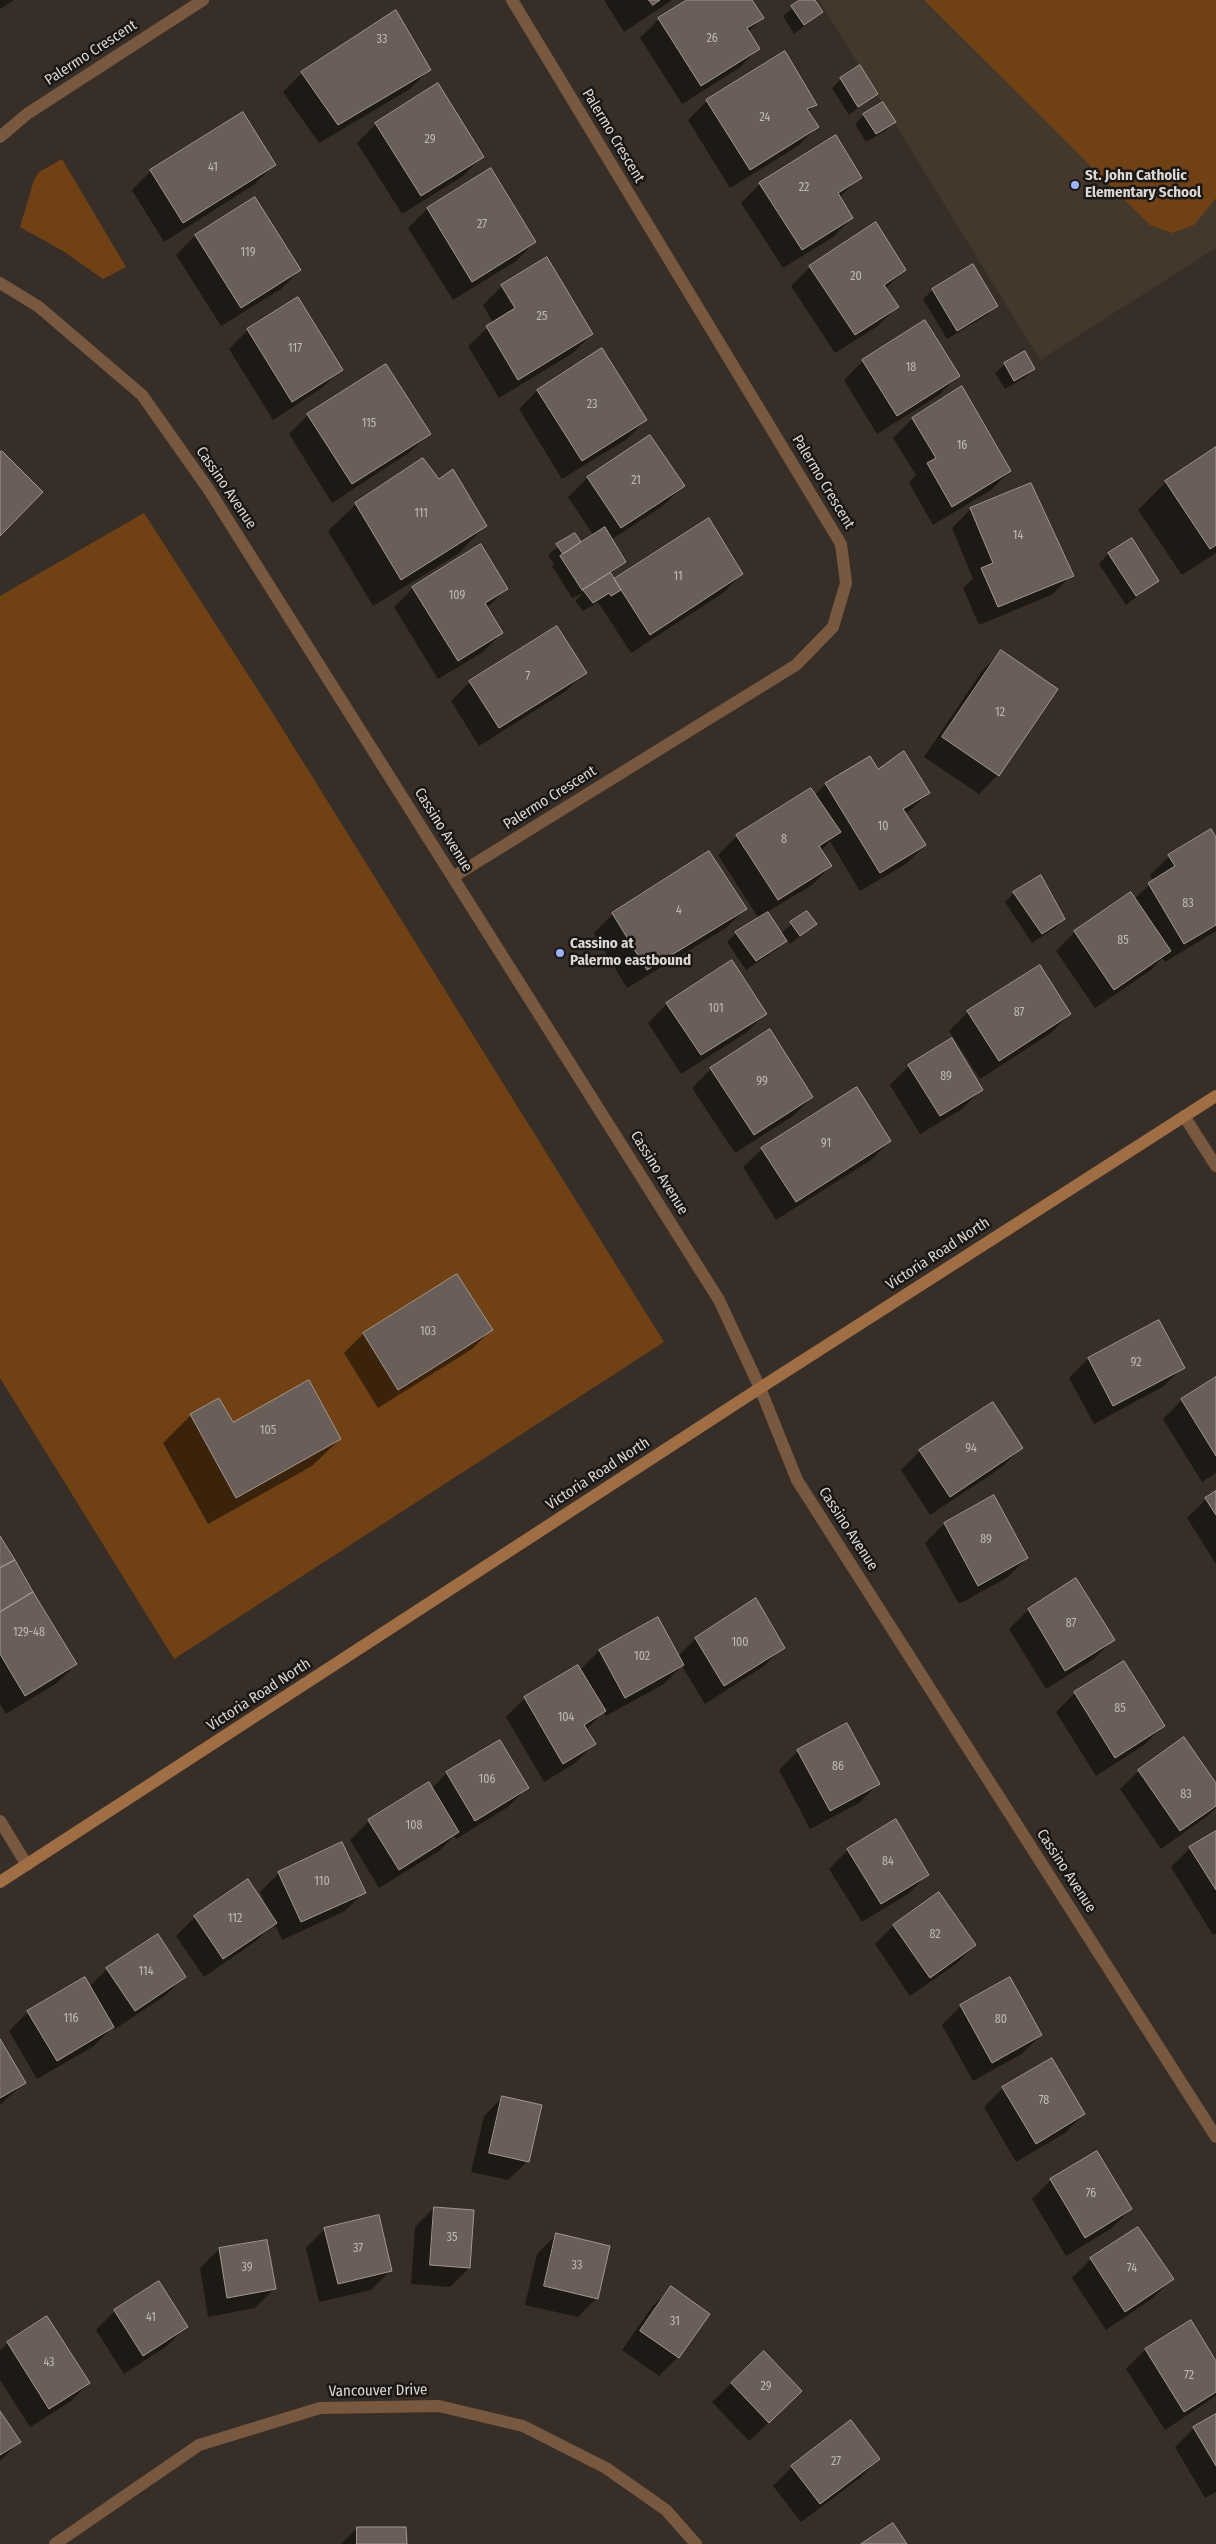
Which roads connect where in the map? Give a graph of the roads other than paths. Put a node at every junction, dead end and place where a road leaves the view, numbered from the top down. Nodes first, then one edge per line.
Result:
1 (203, 0) edge
2 (512, 0) edge
3 (0, 137) edge
4 (0, 283) edge
5 (454, 877) junction
6 (1216, 1096) edge
7 (1184, 1116) junction
8 (1216, 1166) edge
9 (760, 1388) junction
10 (0, 1821) edge
11 (27, 1865) junction
12 (0, 1882) edge
13 (1216, 2137) edge
14 (55, 2544) edge
15 (696, 2544) edge

1 - 3 street, Palermo Crescent
2 - 5 street, Palermo Crescent
4 - 5 street, Cassino Avenue
5 - 9 street, Cassino Avenue
6 - 7 main road, Victoria Road North
7 - 8 street
7 - 9 main road, Victoria Road North
9 - 11 main road, Victoria Road North
9 - 13 street, Cassino Avenue
10 - 11 street
11 - 12 main road, Victoria Road North
14 - 15 street, Vancouver Drive

